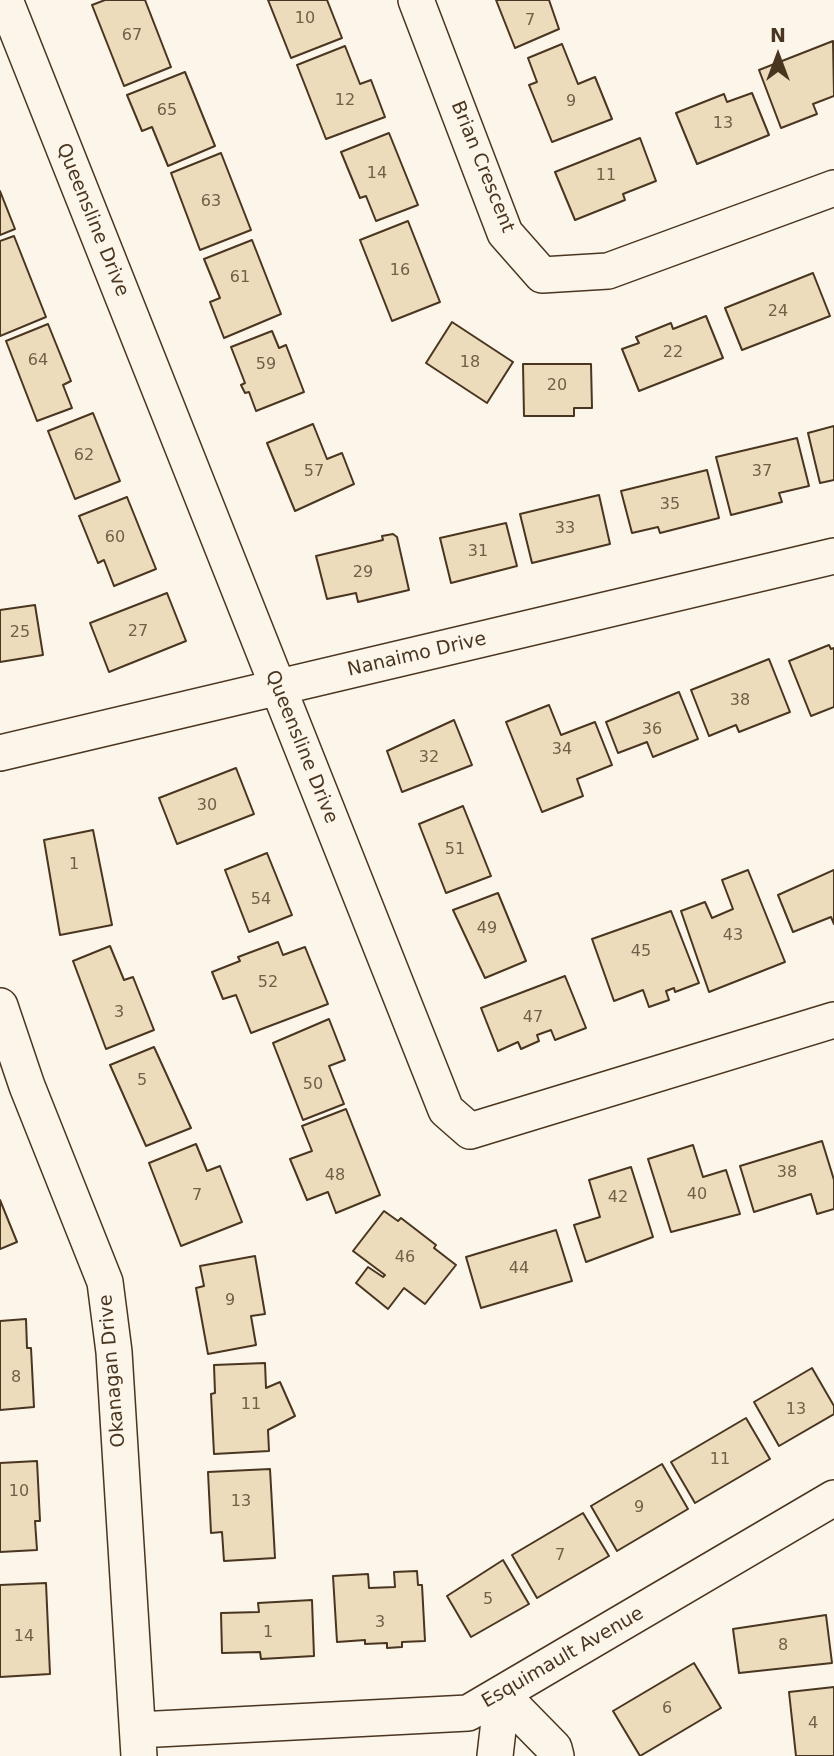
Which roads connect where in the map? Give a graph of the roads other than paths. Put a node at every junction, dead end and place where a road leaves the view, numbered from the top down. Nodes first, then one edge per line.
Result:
1 (5, 0) edge
2 (416, 0) edge
3 (834, 188) edge
4 (834, 556) edge
5 (278, 687) junction
6 (0, 753) edge
7 (0, 1006) edge
8 (834, 1020) edge
9 (13, 1092) edge
10 (834, 1498) edge
11 (502, 1695) junction
12 (139, 1743) edge
13 (495, 1756) edge
14 (556, 1756) edge

1 - 5 street, Queensline Drive
2 - 3 street, Brian Crescent
4 - 5 street, Nanaimo Drive
5 - 6 street, Nanaimo Drive
5 - 8 street, Queensline Drive
7 - 9 street, Okanagan Drive
9 - 12 street, Okanagan Drive
10 - 11 street, Esquimault Avenue
11 - 12 street, Esquimault Avenue
11 - 13 street
11 - 14 street

